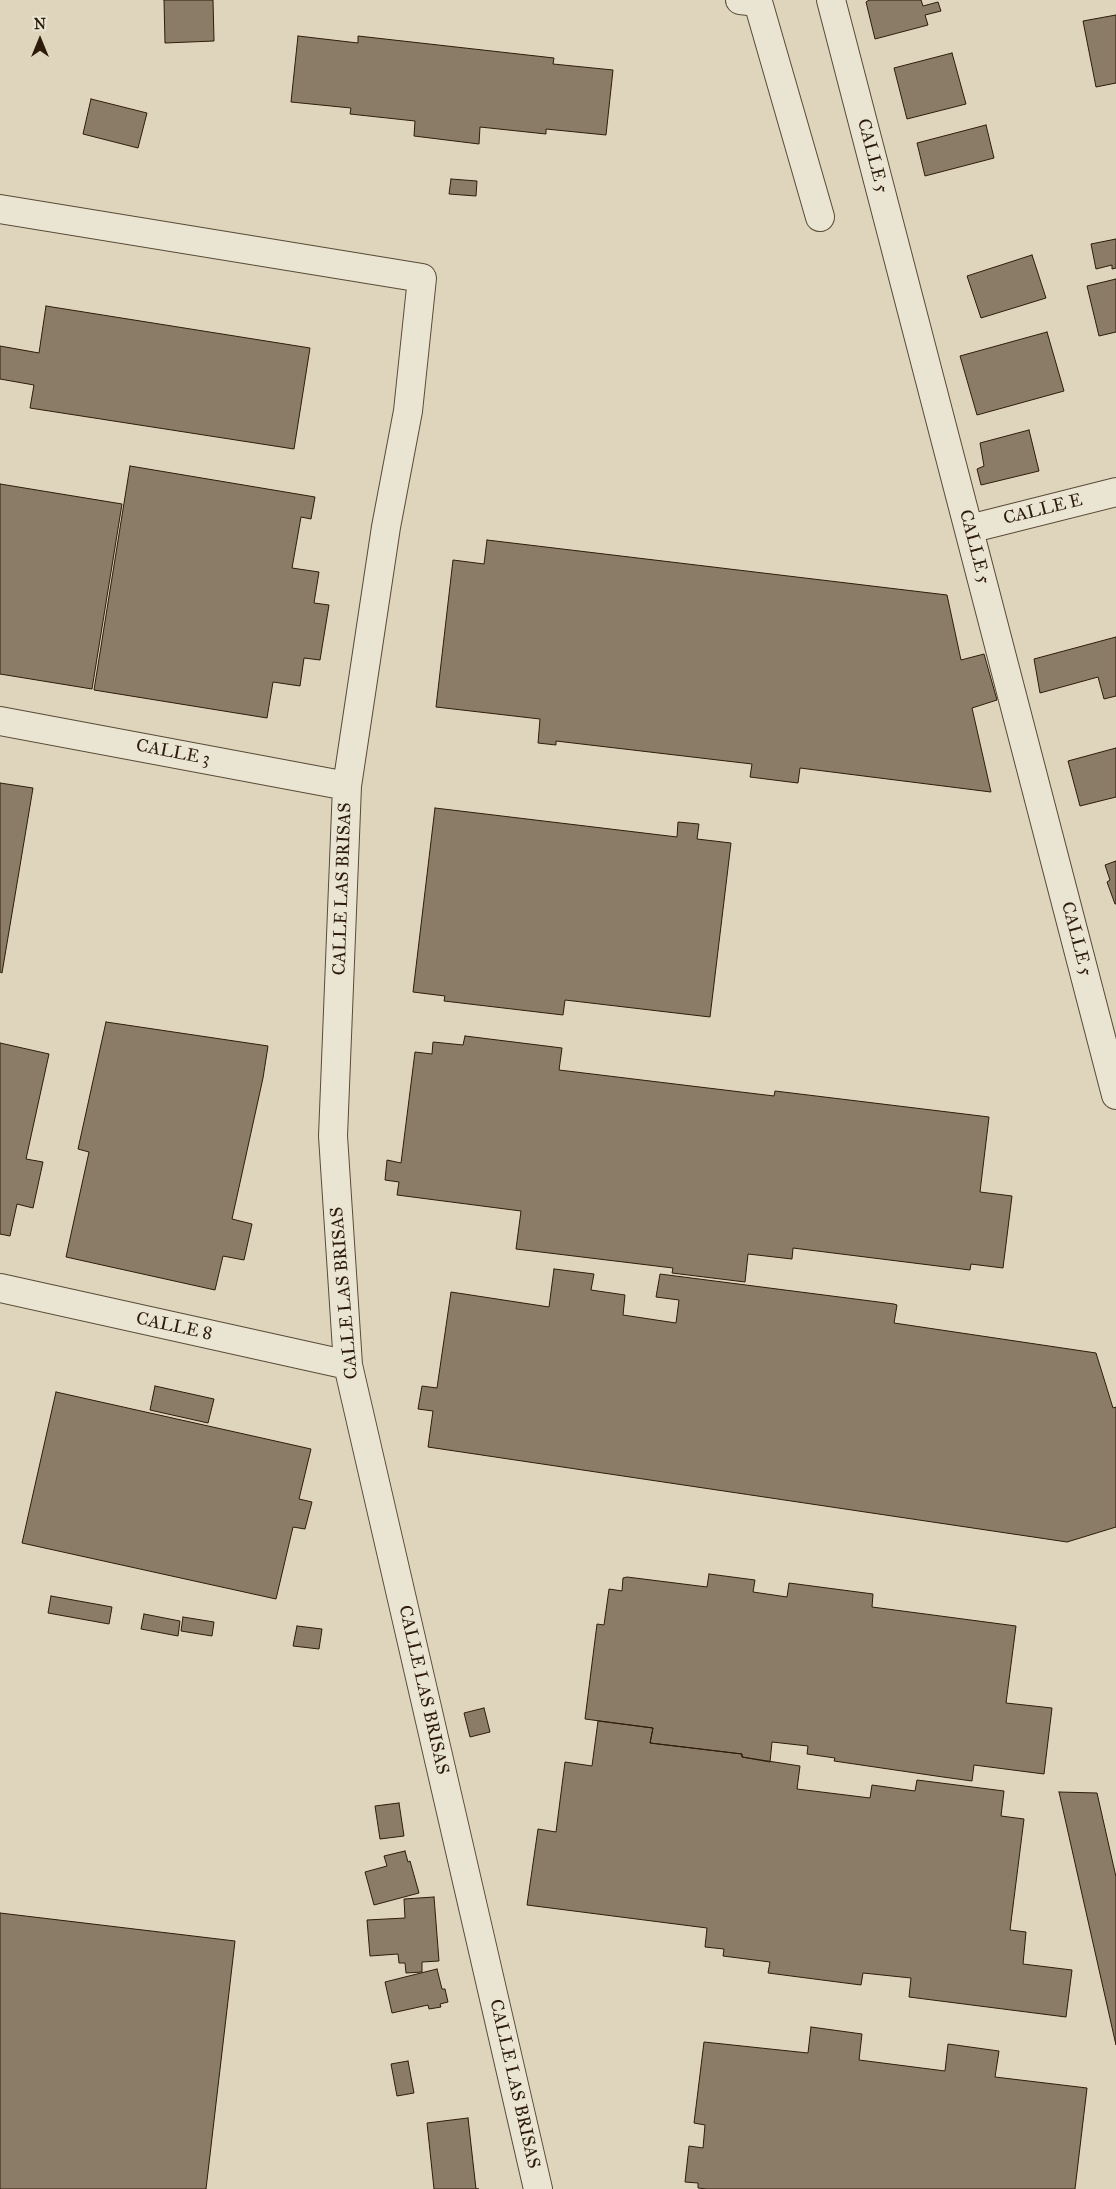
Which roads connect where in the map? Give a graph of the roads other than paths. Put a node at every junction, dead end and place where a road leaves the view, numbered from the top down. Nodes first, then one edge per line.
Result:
1 (740, 0) edge
2 (831, 0) edge
3 (0, 209) edge
4 (820, 217) dead end
5 (1116, 492) edge
6 (970, 529) junction
7 (0, 721) edge
8 (347, 786) junction
9 (1116, 1095) edge
10 (0, 1288) edge
11 (348, 1365) junction
12 (538, 2189) edge

1 - 4 street
2 - 6 street, CALLE 5
3 - 8 street, CALLE LAS BRISAS
5 - 6 street, CALLE E
6 - 9 street, CALLE 5
7 - 8 street, CALLE 3
8 - 11 street, CALLE LAS BRISAS
10 - 11 street, CALLE 8
11 - 12 street, CALLE LAS BRISAS

